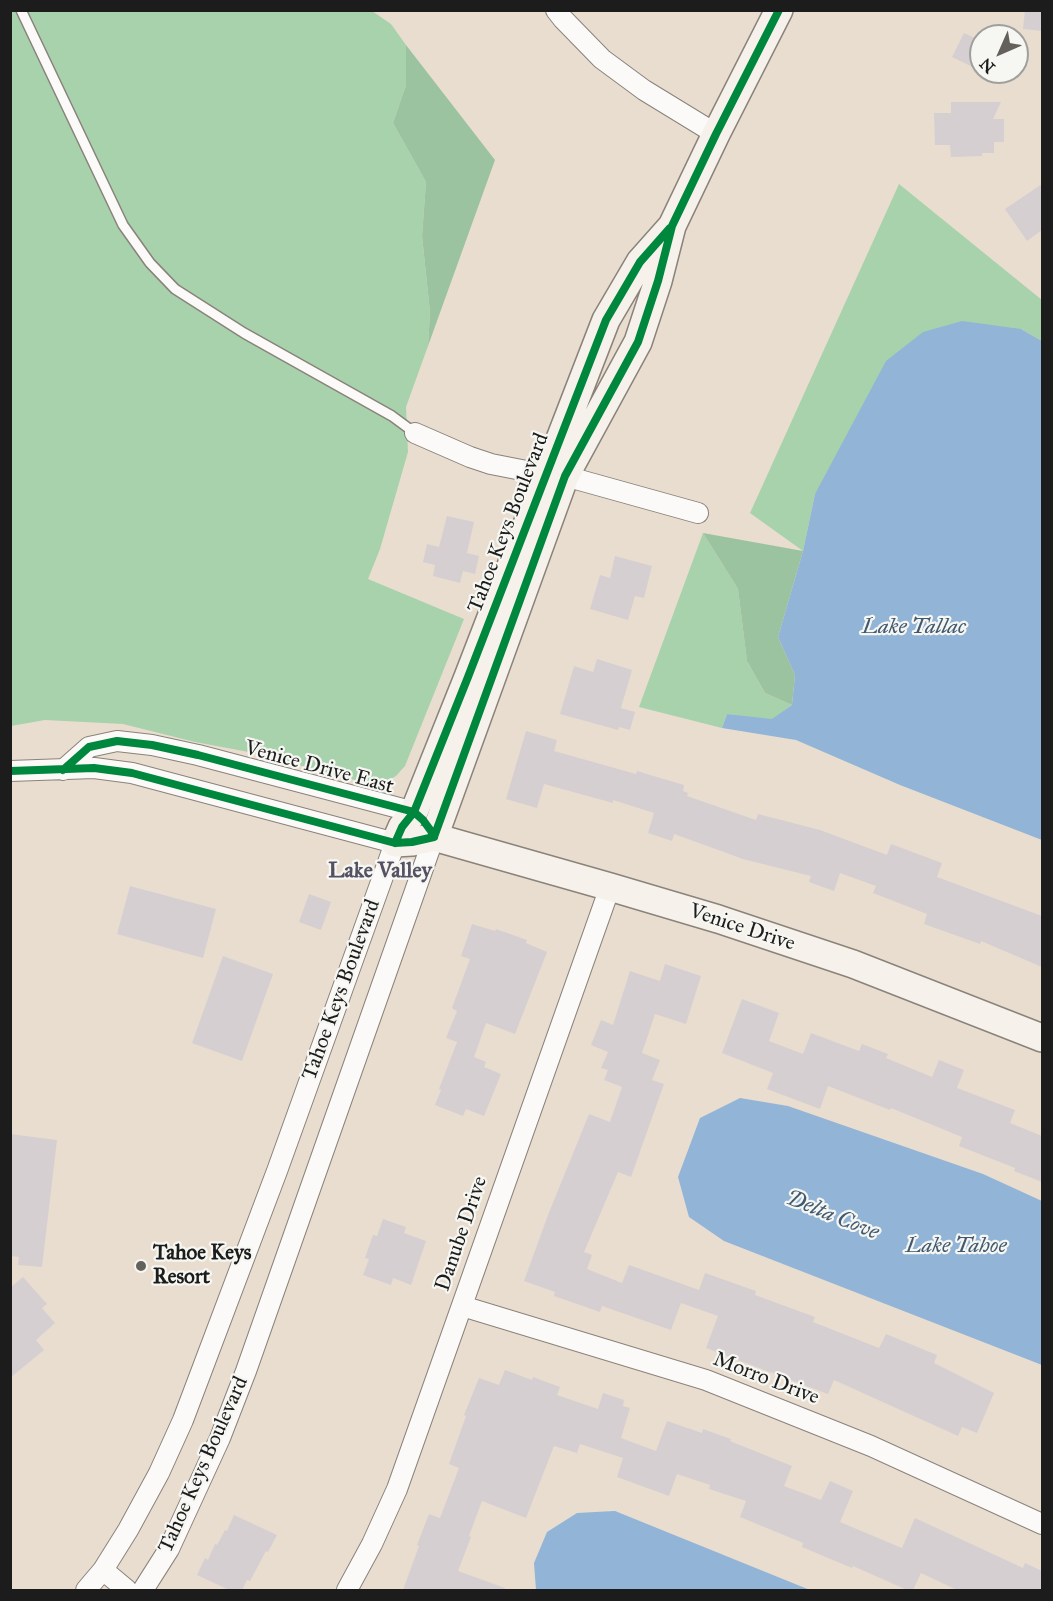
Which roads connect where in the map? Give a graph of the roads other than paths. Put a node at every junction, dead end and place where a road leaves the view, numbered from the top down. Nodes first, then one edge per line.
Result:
1 (21, 10) edge
2 (556, 10) edge
3 (779, 10) edge
4 (716, 134) junction
5 (672, 226) junction
6 (415, 433) joint
7 (556, 476) junction
8 (698, 513) dead end
9 (63, 770) junction
10 (10, 771) edge
11 (414, 812) junction
12 (434, 837) junction
13 (395, 843) junction
14 (610, 887) junction
15 (1042, 1038) edge
16 (462, 1306) junction
17 (1042, 1524) edge
18 (103, 1570) junction
19 (86, 1590) edge
20 (127, 1590) edge
21 (143, 1590) edge
22 (347, 1590) edge

1 - 6 lane
2 - 4 street
3 - 4 street, Tahoe Keys Boulevard
4 - 5 street, Tahoe Keys Boulevard
5 - 7 street, Tahoe Keys Boulevard
5 - 7 street, Tahoe Keys Boulevard
6 - 7 street
7 - 8 street
7 - 11 street, Tahoe Keys Boulevard
7 - 12 street, Tahoe Keys Boulevard
9 - 10 street
9 - 11 street, Venice Drive East
9 - 13 street
11 - 12 street, Venice Drive East
11 - 13 street, Tahoe Keys Boulevard
12 - 13 street
12 - 14 street, Venice Drive
12 - 21 street, Tahoe Keys Boulevard
13 - 18 street, Tahoe Keys Boulevard
14 - 15 street, Venice Drive
14 - 16 street, Danube Drive
16 - 17 street, Morro Drive
16 - 22 street, Danube Drive
18 - 19 street, Tahoe Keys Boulevard
18 - 20 street

